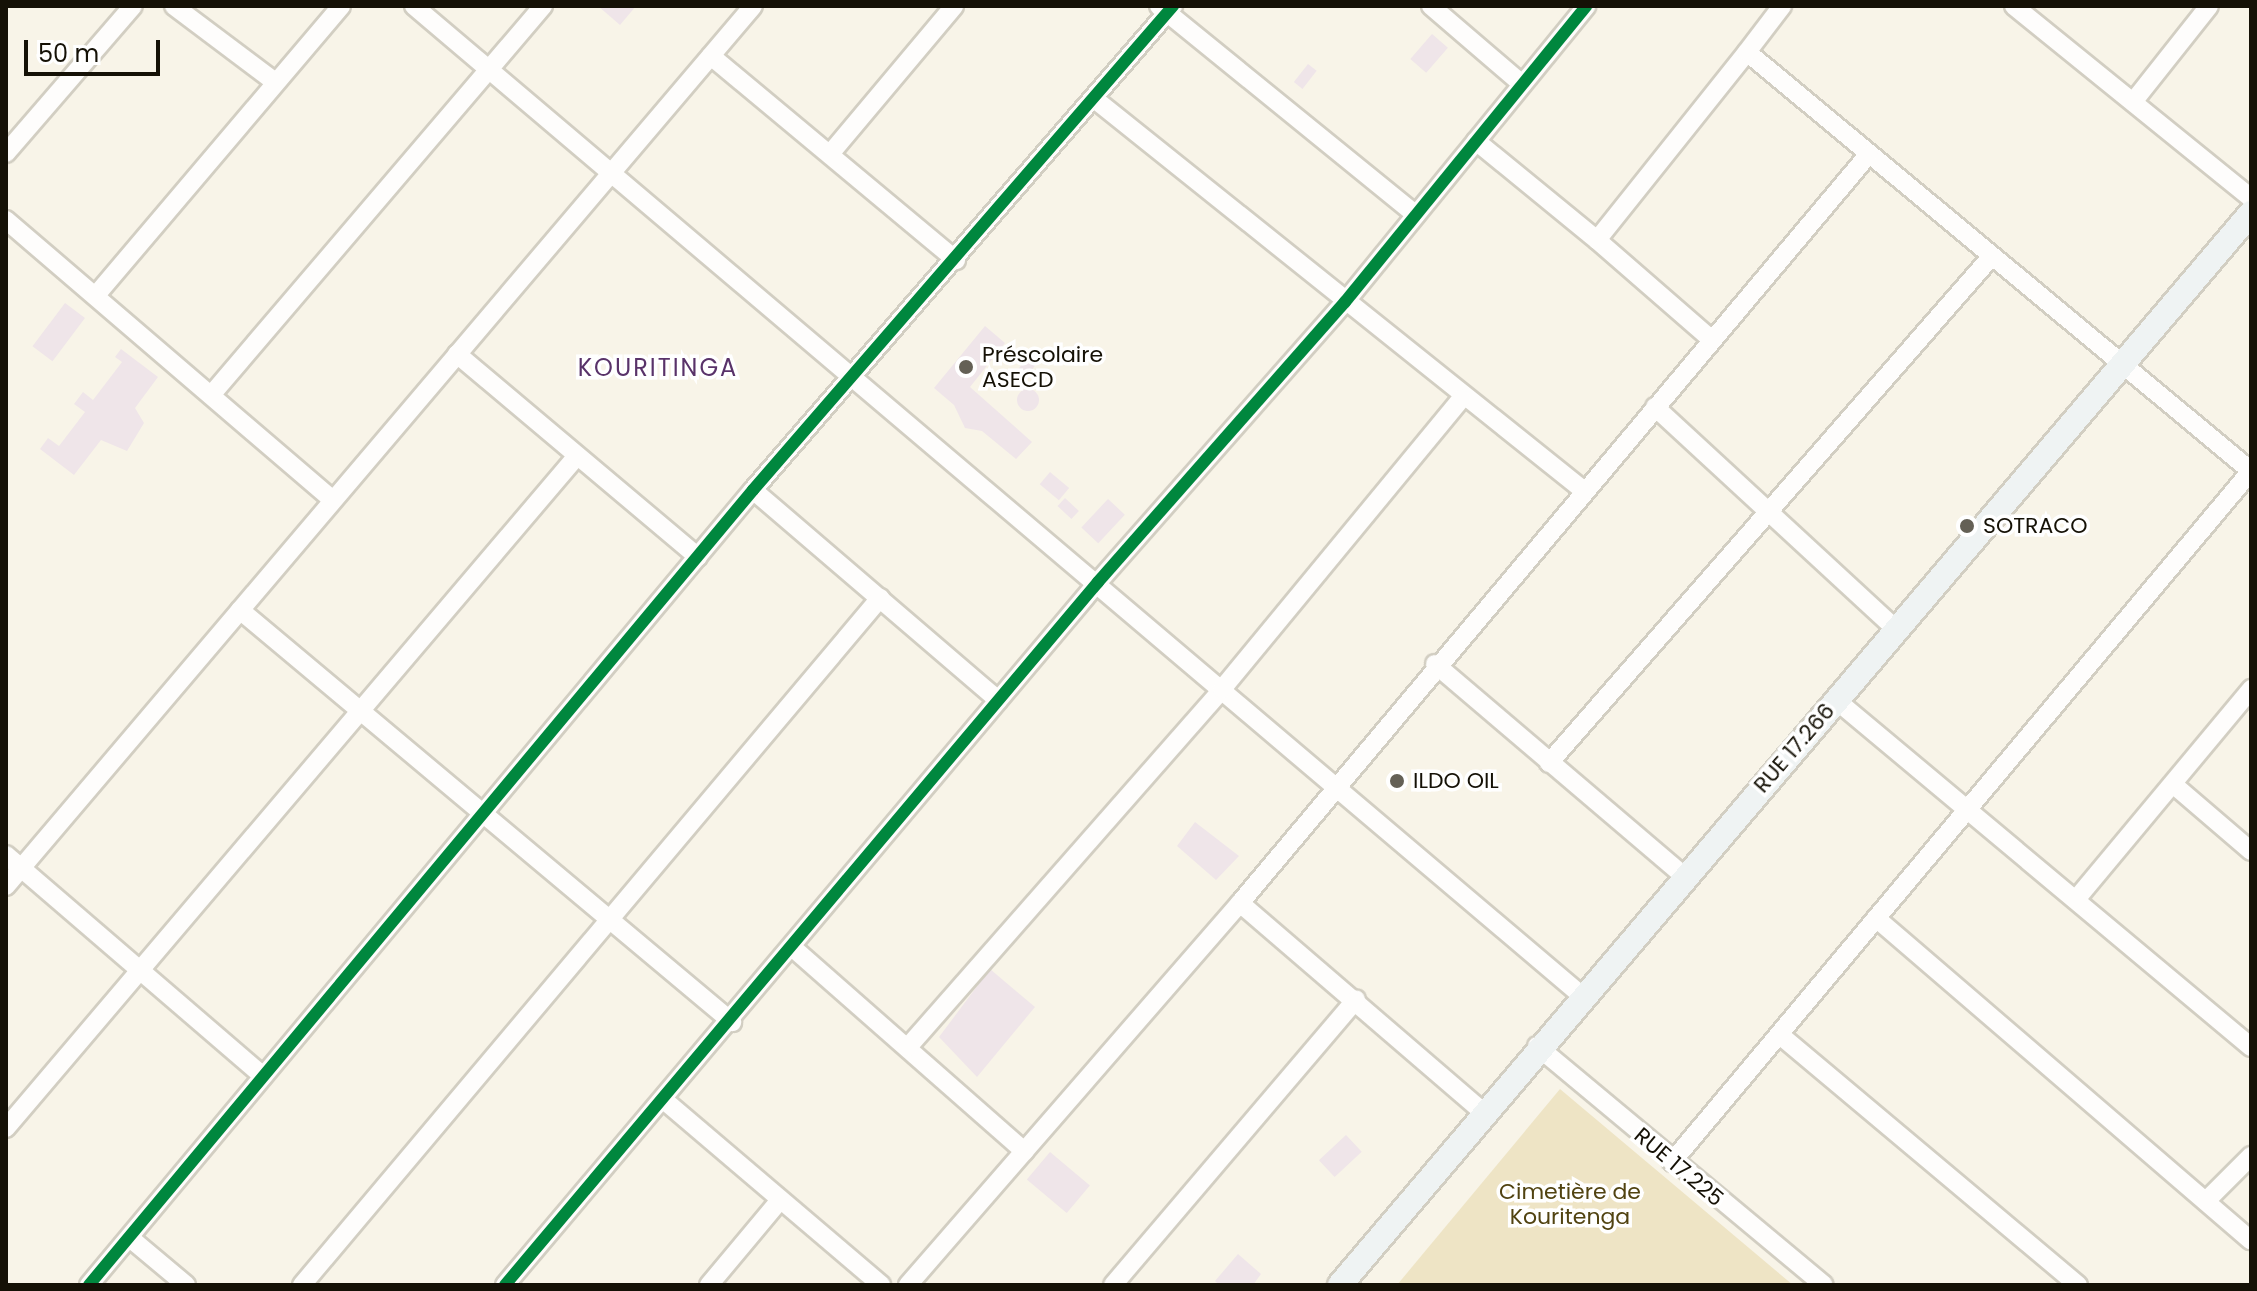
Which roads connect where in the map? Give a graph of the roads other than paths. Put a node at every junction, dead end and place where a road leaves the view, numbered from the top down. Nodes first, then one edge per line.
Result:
1 (133, 6) edge
2 (174, 6) edge
3 (341, 6) edge
4 (414, 6) edge
5 (543, 6) edge
6 (753, 6) edge
7 (954, 6) edge
8 (1431, 6) edge
9 (1586, 6) edge
10 (1782, 6) edge
11 (2014, 6) edge
12 (2209, 6) edge
13 (1167, 8) edge
14 (1747, 52) junction
15 (711, 56) junction
16 (487, 71) junction
17 (274, 81) junction
18 (1522, 84) junction
19 (1097, 101) junction
20 (2133, 102) junction
21 (1476, 141) junction
22 (6, 153) edge
23 (830, 154) junction
24 (1868, 155) junction
25 (608, 174) junction
26 (2251, 198) edge
27 (2251, 213) edge
28 (1416, 215) junction
29 (6, 220) edge
30 (1597, 240) junction
31 (1991, 257) junction
32 (956, 260) junction
33 (97, 294) junction
34 (1345, 302) junction
35 (1712, 340) junction
36 (457, 354) junction
37 (2124, 365) junction
38 (853, 374) junction
39 (212, 394) junction
40 (1461, 399) junction
41 (1655, 407) junction
42 (576, 457) junction
43 (2251, 471) edge
44 (753, 490) junction
45 (1583, 490) junction
46 (332, 499) junction
47 (1769, 509) junction
48 (698, 557) junction
49 (1098, 582) junction
50 (880, 598) junction
51 (240, 610) junction
52 (1897, 630) junction
53 (1435, 664) junction
54 (1222, 689) junction
55 (2251, 689) edge
56 (998, 700) junction
57 (1836, 700) junction
58 (360, 711) junction
59 (1549, 763) junction
60 (1334, 784) junction
61 (2174, 785) junction
62 (1965, 806) junction
63 (483, 816) junction
64 (2251, 851) edge
65 (6, 855) edge
66 (21, 868) junction
67 (1682, 874) junction
68 (6, 886) edge
69 (2078, 897) junction
70 (1240, 903) junction
71 (1876, 918) junction
72 (609, 921) junction
73 (793, 948) junction
74 (141, 970) junction
75 (1580, 994) junction
76 (1356, 999) junction
77 (732, 1022) junction
78 (1780, 1035) junction
79 (1537, 1046) junction
80 (908, 1047) junction
81 (2251, 1047) edge
82 (263, 1076) junction
83 (665, 1101) junction
84 (1483, 1112) junction
85 (6, 1128) edge
86 (1024, 1151) junction
87 (2251, 1156) edge
88 (1672, 1162) junction
89 (780, 1200) junction
90 (2206, 1201) junction
91 (130, 1238) junction
92 (2251, 1240) edge
93 (89, 1285) edge
94 (186, 1285) edge
95 (302, 1285) edge
96 (505, 1285) edge
97 (709, 1285) edge
98 (881, 1285) edge
99 (908, 1285) edge
100 (1113, 1285) edge
101 (1340, 1285) edge
102 (1824, 1285) edge
103 (2078, 1285) edge

1 - 22 street
2 - 17 street
3 - 17 street
4 - 16 street
5 - 16 street
6 - 15 street
7 - 23 street
8 - 18 street
9 - 18 street
10 - 14 street
11 - 20 street
12 - 20 street
13 - 19 street
13 - 28 street
14 - 24 street
14 - 30 street
15 - 23 street
15 - 25 street
16 - 25 street
16 - 39 street
17 - 33 street
18 - 21 street
19 - 32 street
19 - 34 street
20 - 26 street
21 - 28 street
21 - 30 street
23 - 32 street
24 - 31 street
24 - 35 street
25 - 36 street
25 - 38 street
27 - 37 main road, RUE 17.266
28 - 34 street
29 - 33 street
30 - 35 street
31 - 37 street
31 - 47 street
32 - 38 street
33 - 39 street
34 - 40 street
34 - 49 street
35 - 41 street
36 - 42 street
36 - 46 street
37 - 43 street
37 - 52 main road, RUE 17.266
38 - 44 street
38 - 49 street
39 - 46 street
40 - 45 street
40 - 54 street
41 - 45 street
41 - 47 street
42 - 48 street
42 - 58 street
43 - 62 street
44 - 48 street
44 - 50 street
45 - 53 street
46 - 51 street
47 - 52 street
47 - 59 street
48 - 63 street
49 - 54 street
49 - 56 street
50 - 56 street
50 - 72 street
51 - 58 street
51 - 66 street
52 - 57 main road, RUE 17.266
53 - 59 street
53 - 60 street
54 - 60 street
54 - 80 street
55 - 61 street
56 - 73 street
57 - 62 street
57 - 67 main road, RUE 17.266
58 - 63 street
58 - 74 street
59 - 67 street
60 - 70 street
60 - 75 street
61 - 64 street
61 - 69 street
62 - 69 street
62 - 71 street
63 - 72 street
63 - 82 street
65 - 66 street
66 - 68 street
66 - 74 street
67 - 75 main road, RUE 17.266
69 - 81 street
70 - 76 street
70 - 86 street
71 - 78 street
71 - 90 street
72 - 77 street
72 - 95 street
73 - 77 street
73 - 80 street
74 - 82 street
74 - 85 street
75 - 79 main road, RUE 17.266
76 - 84 street
76 - 100 street
77 - 83 street
78 - 88 street
78 - 103 street
79 - 84 main road, RUE 17.266
79 - 88 street, RUE 17.225
80 - 86 street
82 - 91 street
83 - 89 street
83 - 96 street
84 - 101 main road, RUE 17.266
86 - 99 street
87 - 90 street
88 - 102 street, RUE 17.225
89 - 97 street
89 - 98 street
90 - 92 street
91 - 93 street
91 - 94 street

